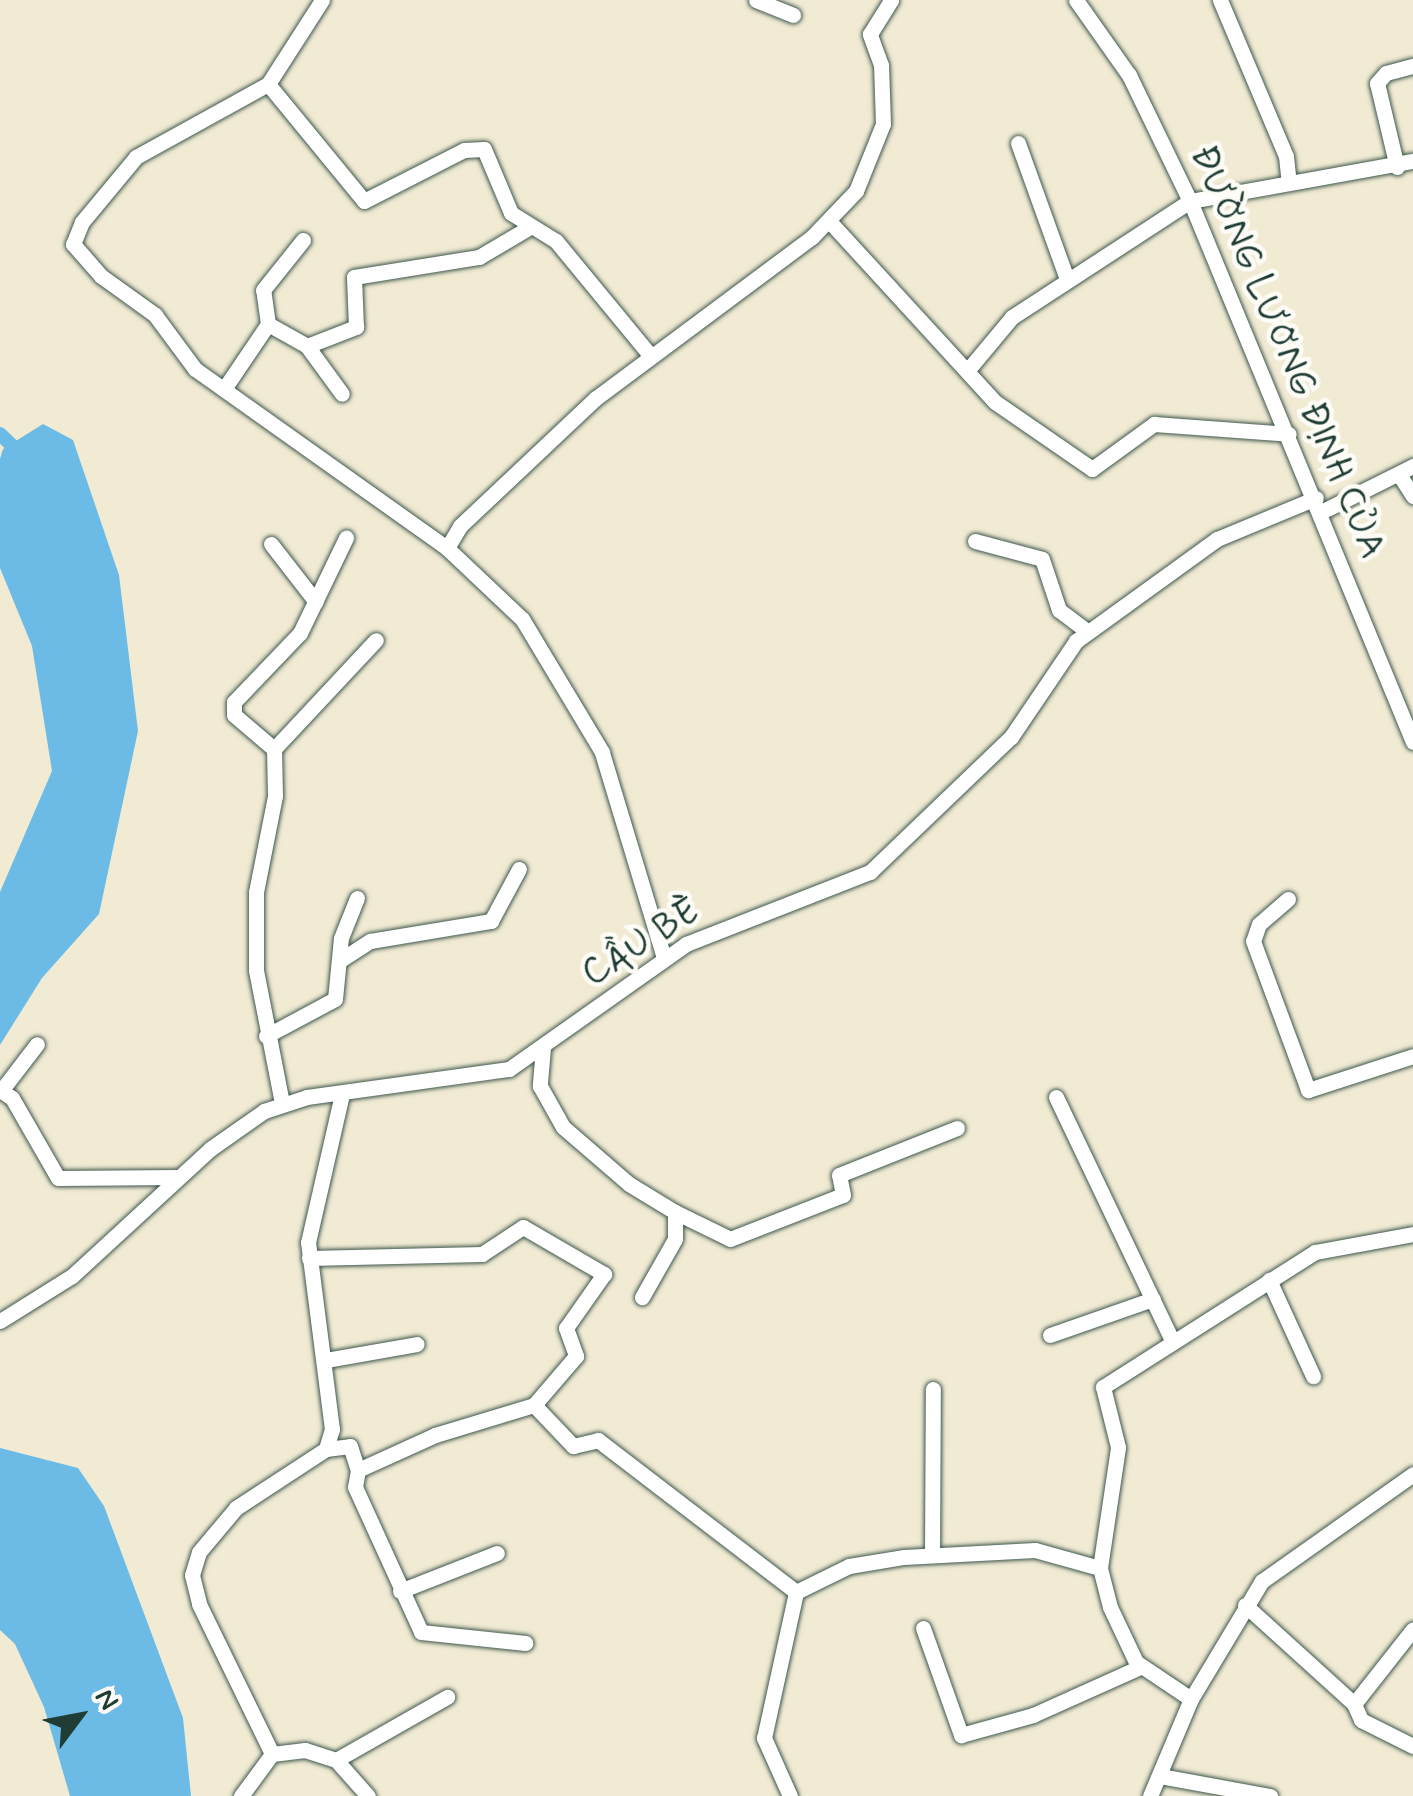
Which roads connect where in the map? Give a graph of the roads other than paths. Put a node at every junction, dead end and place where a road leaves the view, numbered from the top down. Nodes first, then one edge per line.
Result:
1 (322, 0) edge
2 (756, 0) edge
3 (891, 0) edge
4 (1076, 0) edge
5 (1220, 0) edge
6 (793, 15) dead end
7 (1413, 66) edge
8 (268, 84) junction
9 (1018, 143) dead end
10 (1405, 164) edge
11 (1289, 183) junction
12 (1190, 201) junction
13 (830, 222) junction
14 (530, 228) junction
15 (303, 240) dead end
16 (1066, 276) junction
17 (268, 324) junction
18 (307, 346) junction
19 (649, 354) junction
20 (967, 371) junction
21 (224, 389) junction
22 (342, 394) dead end
23 (1289, 434) junction
24 (1406, 471) edge
25 (1413, 496) edge
26 (1318, 505) junction
27 (346, 538) dead end
28 (975, 541) dead end
29 (271, 544) dead end
30 (447, 548) junction
31 (316, 602) junction
32 (1088, 632) junction
33 (376, 640) dead end
34 (1413, 742) edge
35 (274, 749) junction
36 (518, 870) dead end
37 (357, 898) dead end
38 (1288, 898) dead end
39 (664, 958) junction
40 (338, 961) junction
41 (266, 1036) junction
42 (37, 1044) dead end
43 (543, 1048) junction
44 (1413, 1056) edge
45 (2, 1088) edge
46 (342, 1094) junction
47 (1056, 1097) dead end
48 (282, 1104) junction
49 (957, 1128) dead end
50 (178, 1176) junction
51 (676, 1212) junction
52 (1413, 1234) edge
53 (309, 1258) junction
54 (1269, 1280) junction
55 (642, 1296) dead end
56 (1152, 1299) junction
57 (0, 1320) edge
58 (1050, 1335) dead end
59 (1172, 1340) junction
60 (416, 1344) dead end
61 (326, 1360) junction
62 (1313, 1376) dead end
63 (933, 1389) dead end
64 (534, 1405) junction
65 (326, 1449) junction
66 (358, 1470) junction
67 (1413, 1474) edge
68 (498, 1553) dead end
69 (932, 1555) junction
70 (1100, 1568) junction
71 (400, 1591) junction
72 (796, 1592) junction
73 (1246, 1605) junction
74 (924, 1628) dead end
75 (1413, 1629) edge
76 (525, 1643) dead end
77 (1140, 1667) junction
78 (447, 1697) dead end
79 (1190, 1699) junction
80 (1354, 1704) junction
81 (1413, 1746) edge
82 (272, 1754) junction
83 (336, 1760) junction
84 (1160, 1776) junction
85 (1203, 1790) edge
86 (242, 1796) edge
87 (368, 1796) edge
88 (790, 1796) edge
89 (1150, 1796) edge
90 (1270, 1796) edge

1 - 8 street
2 - 6 street
3 - 13 street
4 - 12 street, ĐƯỜNG LƯƠNG ĐỊNH CỦA
5 - 11 street
7 - 10 street
8 - 14 street
8 - 21 street
9 - 16 street
10 - 11 street
11 - 12 street
12 - 16 street
12 - 23 street, ĐƯỜNG LƯƠNG ĐỊNH CỦA
13 - 19 street
13 - 20 street
14 - 18 street
14 - 19 street
15 - 17 street
16 - 20 street
17 - 18 street
17 - 21 street
18 - 22 street
19 - 30 street
20 - 23 street
21 - 30 street
23 - 26 street, ĐƯỜNG LƯƠNG ĐỊNH CỦA
24 - 25 street
24 - 26 street, CẦU BÈ
26 - 32 street, CẦU BÈ
26 - 34 street, ĐƯỜNG LƯƠNG ĐỊNH CỦA
27 - 31 street
28 - 32 street
29 - 31 street
30 - 39 street
31 - 35 street
32 - 39 street, CẦU BÈ
33 - 35 street
35 - 41 street
36 - 40 street
37 - 40 street
38 - 44 street
39 - 43 street, CẦU BÈ
40 - 41 street
41 - 48 street
42 - 45 street
43 - 46 street, CẦU BÈ
43 - 51 street
45 - 50 street
46 - 48 street, CẦU BÈ
46 - 53 street
47 - 56 street
48 - 50 street, CẦU BÈ
49 - 51 street
50 - 57 street, CẦU BÈ
51 - 55 street
52 - 54 street
53 - 61 street
53 - 64 street
54 - 59 street
54 - 62 street
56 - 58 street
56 - 59 street
59 - 70 street
60 - 61 street
61 - 65 street
63 - 69 street
64 - 66 street
64 - 72 street
65 - 66 street
65 - 82 street
66 - 71 street
67 - 73 street
68 - 71 street
69 - 70 street
69 - 72 street
70 - 77 street
71 - 76 street
72 - 88 street
73 - 79 street
73 - 80 street
74 - 77 street
75 - 80 street
77 - 79 street
78 - 83 street
79 - 84 street
80 - 81 street
82 - 83 street
82 - 86 street
83 - 87 street
84 - 85 street
84 - 89 street
85 - 90 street

